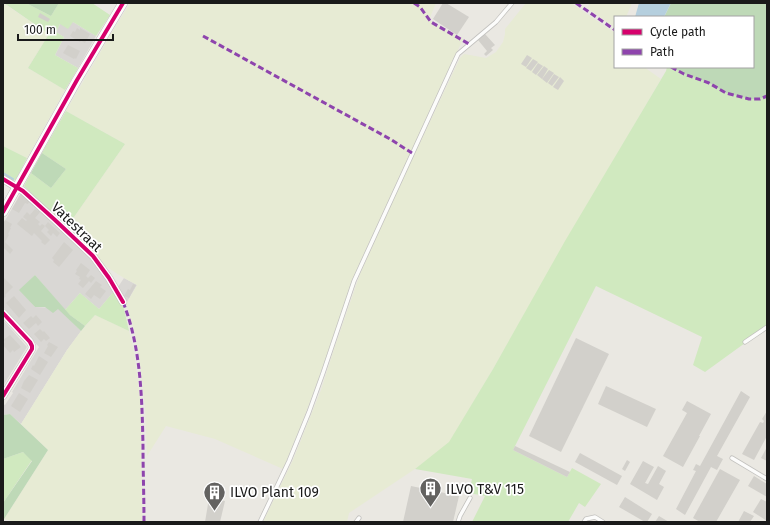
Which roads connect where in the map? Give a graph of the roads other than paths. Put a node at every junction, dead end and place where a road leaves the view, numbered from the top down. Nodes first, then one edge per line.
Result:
1 (124, 3) edge
2 (512, 3) edge
3 (3, 179) edge
4 (17, 188) junction
5 (3, 212) edge
6 (123, 302) dead end
7 (3, 313) edge
8 (767, 327) edge
9 (745, 342) dead end
10 (3, 396) edge
11 (732, 458) dead end
12 (767, 479) edge
13 (470, 498) dead end
14 (359, 518) dead end
15 (260, 522) edge
16 (356, 522) edge
17 (458, 522) edge
18 (584, 522) edge
19 (603, 522) edge

1 - 4 street
2 - 15 lane
3 - 4 street, Vatestraat
4 - 5 street
4 - 6 street, Vatestraat
7 - 10 street
8 - 9 lane
11 - 12 lane
13 - 17 lane
14 - 16 lane
18 - 19 lane

